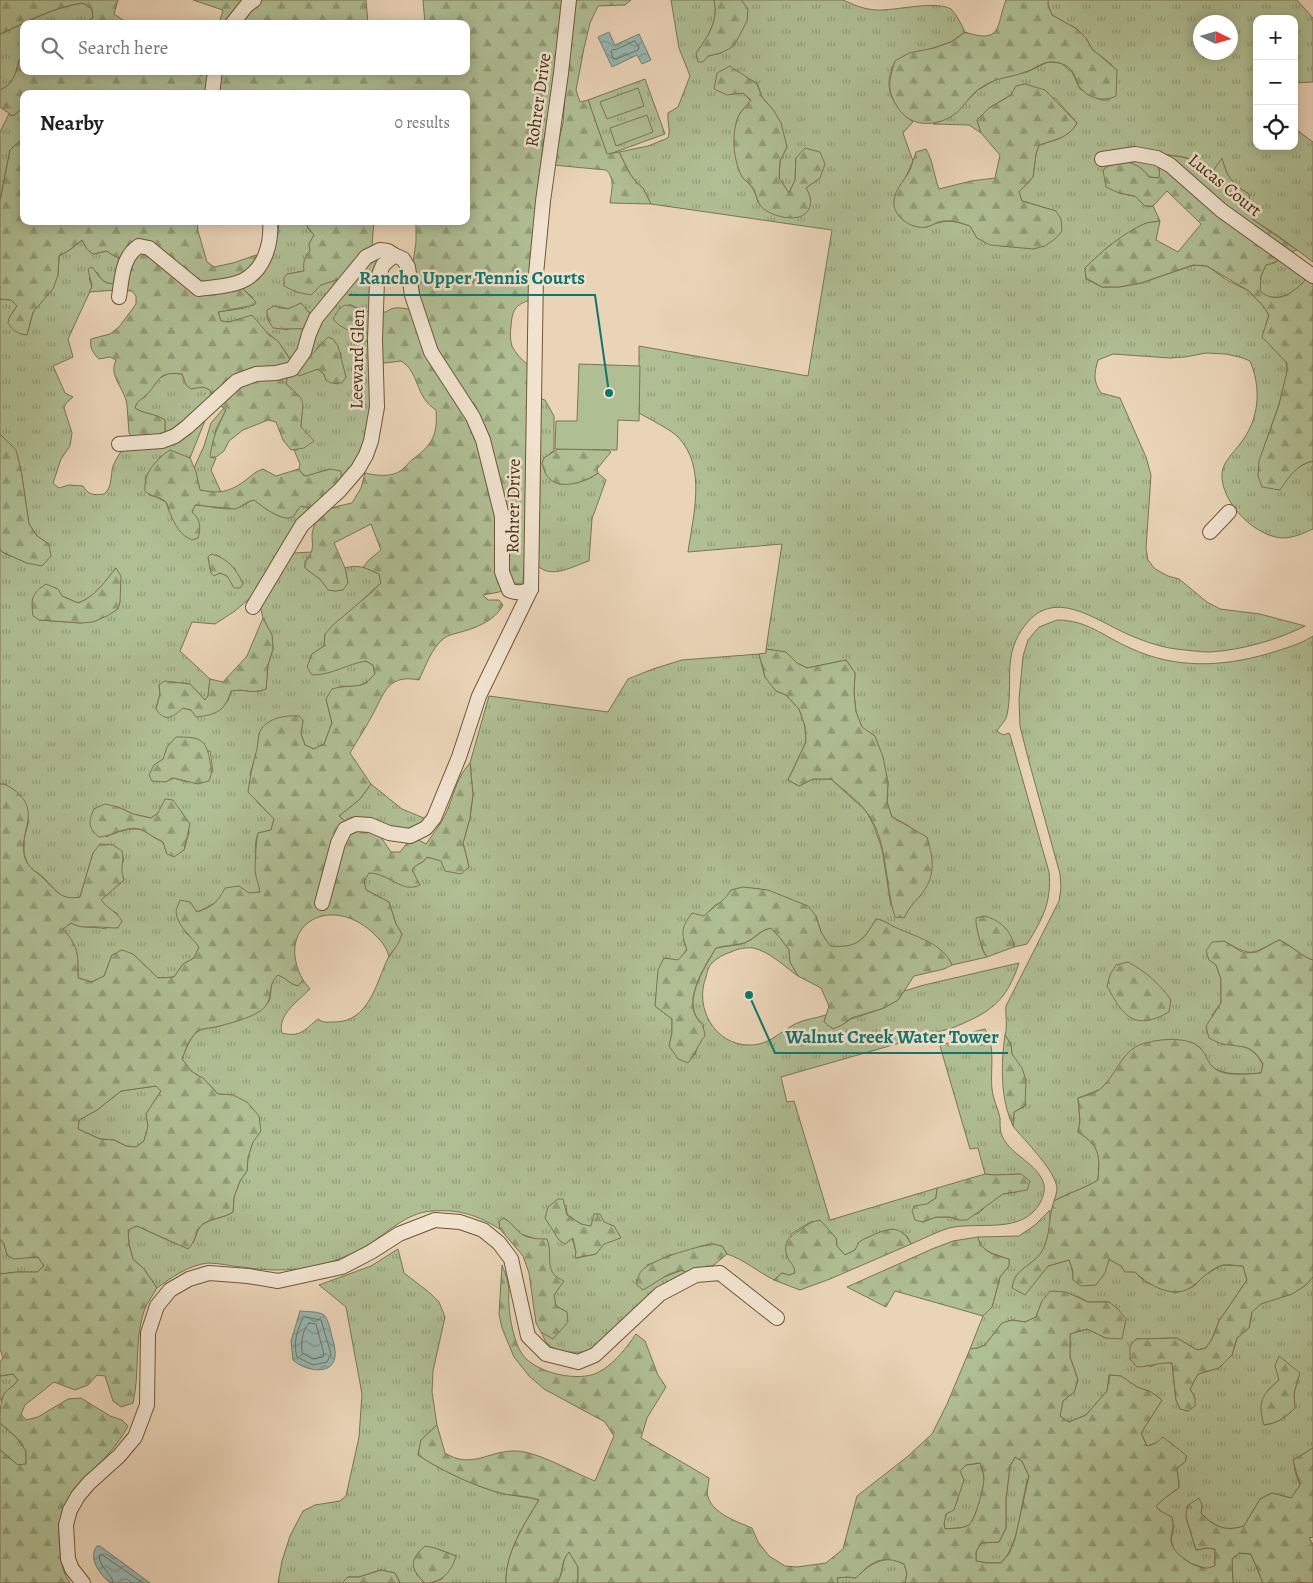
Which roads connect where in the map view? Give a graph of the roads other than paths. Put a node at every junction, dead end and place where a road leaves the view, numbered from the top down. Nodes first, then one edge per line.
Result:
1 (254, 0) edge
2 (569, 0) edge
3 (235, 20) edge
4 (214, 75) edge
5 (213, 90) edge
6 (1102, 159) dead end
7 (270, 225) edge
8 (394, 255) junction
9 (1313, 276) edge
10 (119, 297) dead end
11 (119, 444) dead end
12 (1229, 512) dead end
13 (1210, 532) dead end
14 (531, 589) junction
15 (253, 606) dead end
16 (322, 903) dead end
17 (777, 1318) dead end
18 (83, 1583) edge

1 - 3 street
2 - 14 street, Rohrer Drive
4 - 5 street
6 - 9 street, Lucas Court
7 - 10 street
8 - 11 street
8 - 14 street
8 - 15 street, Leeward Glen
12 - 13 street
14 - 16 street, Rohrer Drive
17 - 18 street

